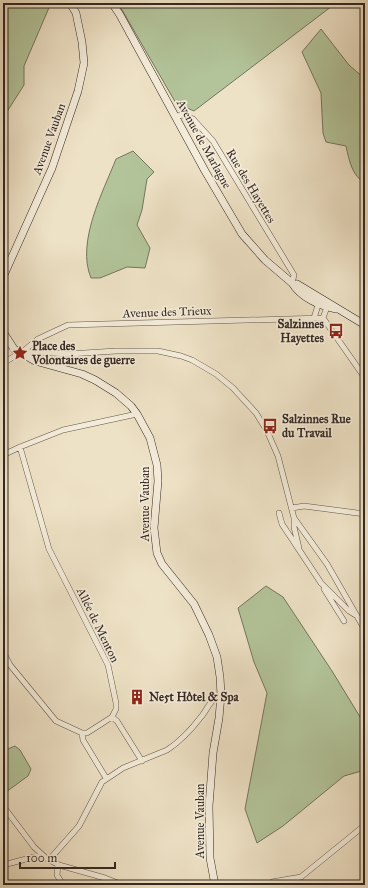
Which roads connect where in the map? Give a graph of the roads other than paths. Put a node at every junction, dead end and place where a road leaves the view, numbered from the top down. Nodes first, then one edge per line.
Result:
1 (70, 3) edge
2 (112, 3) edge
3 (176, 116) junction
4 (3, 277) edge
5 (292, 283) junction
6 (319, 304) junction
7 (328, 305) junction
8 (314, 318) junction
9 (323, 318) junction
10 (365, 325) edge
11 (3, 332) edge
12 (20, 353) junction
13 (3, 364) edge
14 (365, 378) edge
15 (137, 414) junction
16 (20, 447) junction
17 (3, 455) edge
18 (292, 508) junction
19 (278, 513) dead end
20 (365, 514) edge
21 (294, 518) junction
22 (299, 550) junction
23 (321, 583) junction
24 (358, 616) junction
25 (344, 621) dead end
26 (365, 630) edge
27 (3, 652) edge
28 (221, 695) junction
29 (112, 717) junction
30 (82, 734) junction
31 (142, 761) junction
32 (106, 778) junction
33 (3, 806) edge
34 (365, 825) edge
35 (42, 855) junction
36 (49, 860) junction
37 (3, 865) edge
38 (58, 865) junction
39 (63, 885) edge
40 (124, 885) edge
41 (215, 885) edge
42 (270, 885) edge

1 - 4 main road, Avenue Vauban
2 - 3 main road, Avenue de Marlagne
3 - 5 main road, Avenue de Marlagne
3 - 5 street, Rue des Hayettes
5 - 6 main road, Avenue de Marlagne
5 - 7 main road, Avenue de Marlagne
6 - 7 main road, Avenue de Marlagne
6 - 8 street
7 - 9 street
7 - 10 main road, Avenue de Marlagne
8 - 9 street, Avenue des Trieux
8 - 12 street, Avenue des Trieux
9 - 14 street
11 - 12 main road, Avenue Vauban
12 - 13 street, Avenue des Trieux
12 - 15 main road, Avenue Vauban
12 - 18 street
15 - 16 street
15 - 28 main road, Avenue Vauban
16 - 17 street
16 - 29 street, Allée de Menton
18 - 20 street
18 - 21 street
19 - 22 street
21 - 22 street
21 - 24 street
22 - 23 street
23 - 24 street
23 - 25 street
24 - 26 street
27 - 30 street
28 - 31 street
28 - 41 main road, Avenue Vauban
29 - 30 street
29 - 31 street
30 - 32 street
31 - 32 street
32 - 36 street
33 - 35 street
34 - 42 street
35 - 36 street
35 - 37 street
36 - 38 street
38 - 39 street
38 - 40 street

